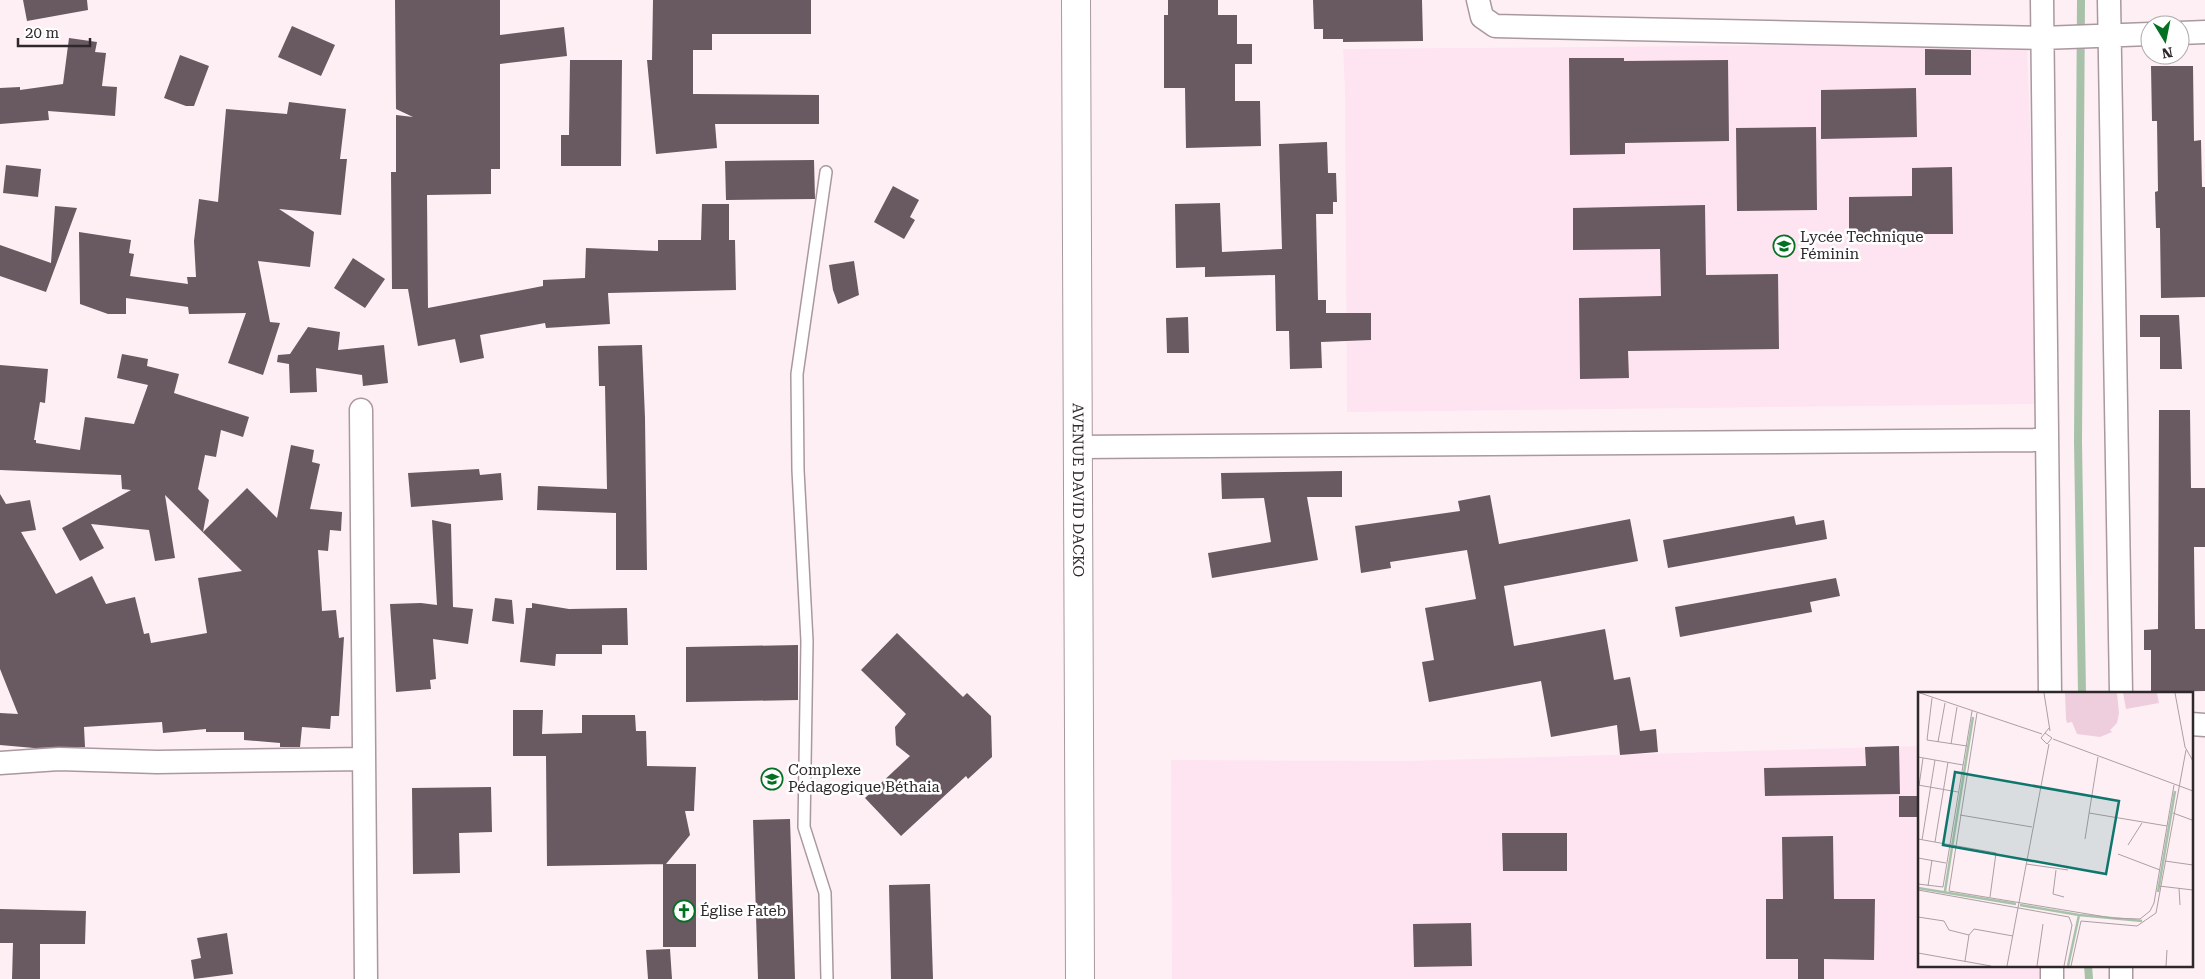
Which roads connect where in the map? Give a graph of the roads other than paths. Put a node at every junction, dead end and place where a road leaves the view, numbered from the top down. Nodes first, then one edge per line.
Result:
1 (1076, 0) edge
2 (1478, 0) edge
3 (2042, 0) edge
4 (2109, 0) edge
5 (2205, 32) edge
6 (2190, 33) edge
7 (2140, 34) edge
8 (2102, 36) junction
9 (2050, 38) junction
10 (826, 172) dead end
11 (361, 410) dead end
12 (2046, 440) junction
13 (1077, 447) junction
14 (2050, 692) edge
15 (2121, 692) edge
16 (2192, 724) edge
17 (2205, 725) edge
18 (364, 759) junction
19 (0, 763) edge
20 (2052, 966) edge
21 (2121, 966) edge
22 (366, 979) edge
23 (827, 979) edge
24 (1080, 979) edge
25 (2052, 979) edge
26 (2121, 979) edge

1 - 13 main road, AVENUE DAVID DACKO
2 - 9 street
3 - 9 street
4 - 8 street
5 - 6 street
7 - 8 street
8 - 9 street
8 - 15 street
9 - 12 street
10 - 23 lane
11 - 18 street
12 - 13 street
12 - 14 street
13 - 24 main road, AVENUE DAVID DACKO
16 - 17 street
18 - 19 street
18 - 22 street
20 - 25 street
21 - 26 street

